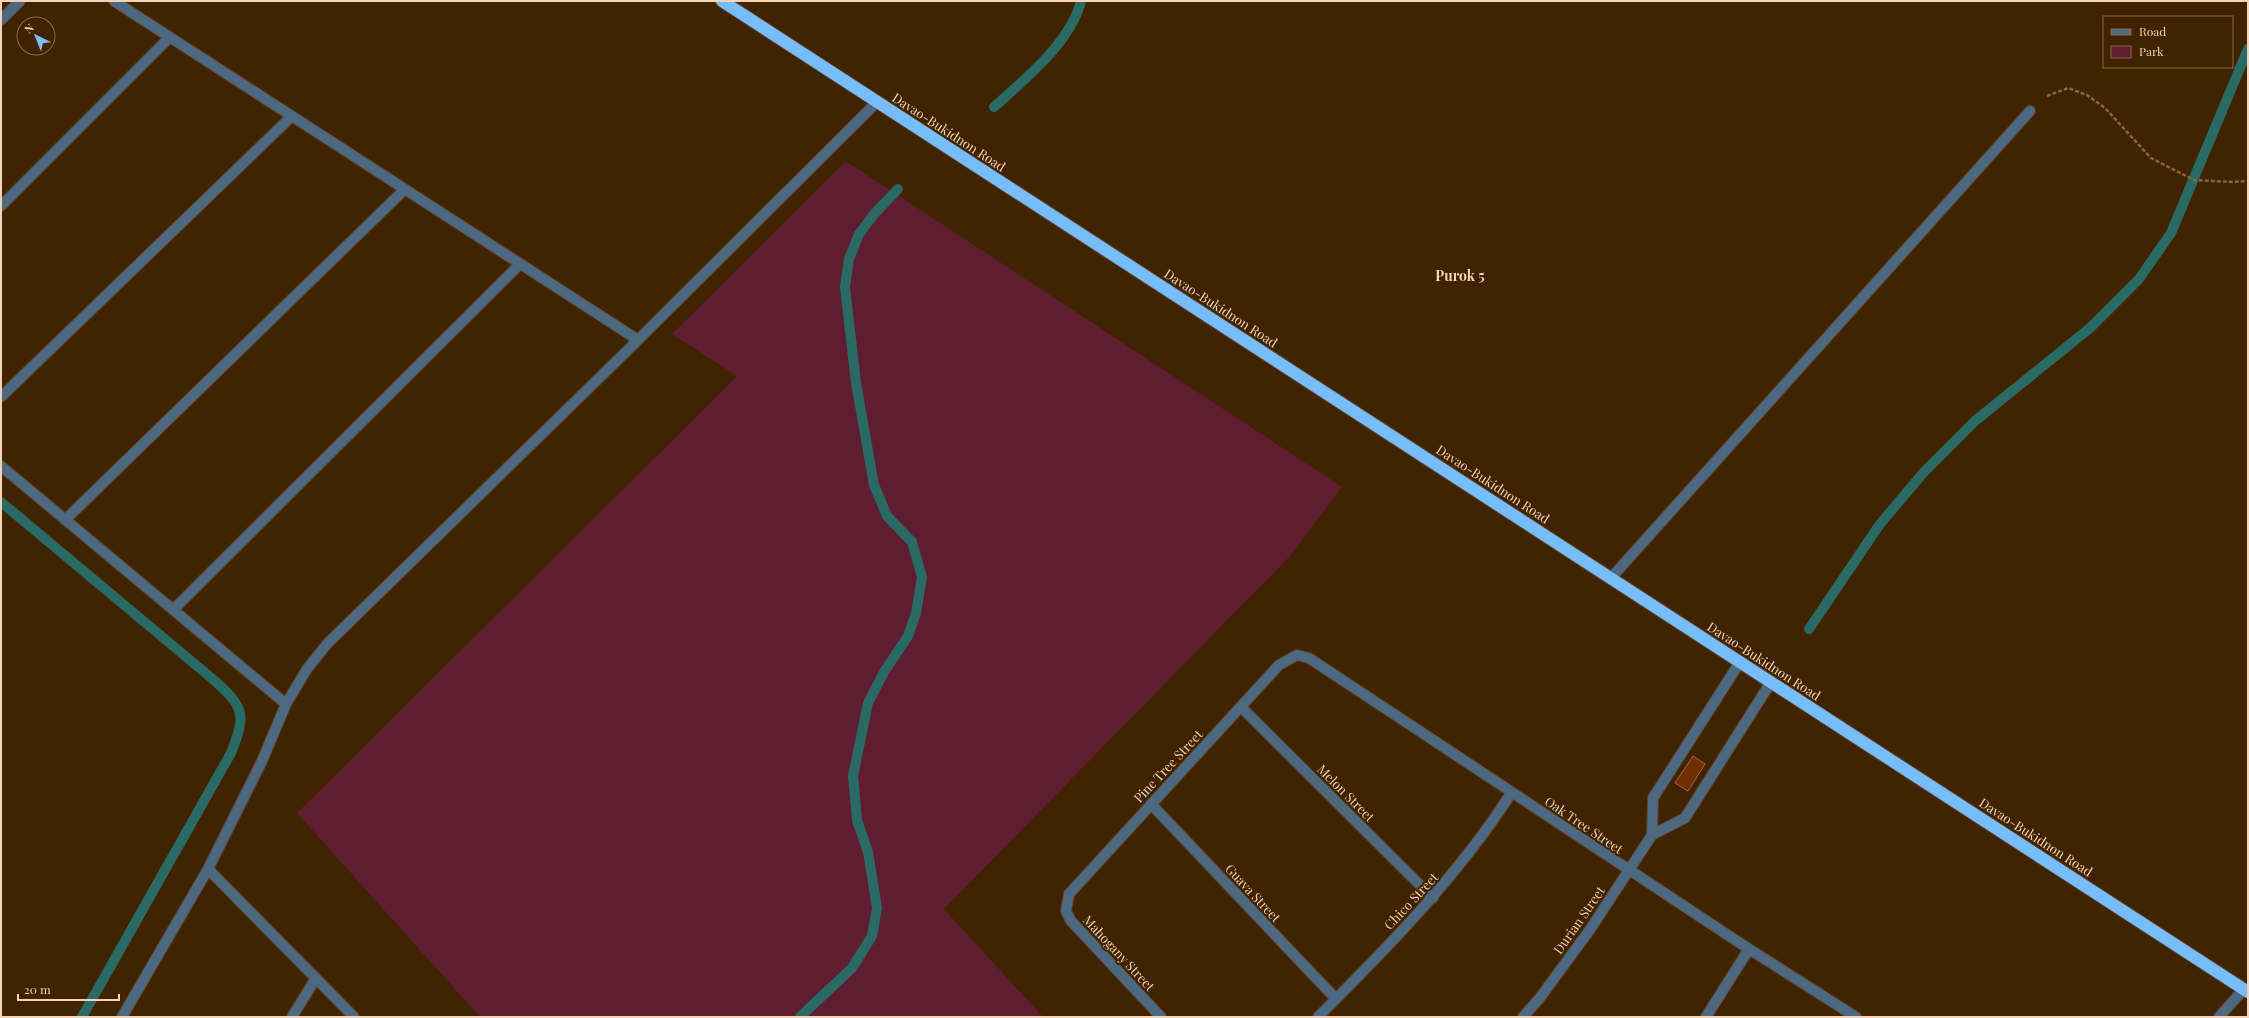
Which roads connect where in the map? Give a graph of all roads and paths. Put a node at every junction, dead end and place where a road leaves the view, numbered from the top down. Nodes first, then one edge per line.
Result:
1 (20, 1) edge
2 (114, 1) edge
3 (722, 1) edge
4 (1, 20) edge
5 (170, 37) junction
6 (877, 102) junction
7 (2030, 111) joint
8 (292, 116) junction
9 (2248, 181) edge
10 (405, 189) junction
11 (1, 206) edge
12 (520, 264) junction
13 (638, 340) junction
14 (1, 397) edge
15 (1, 466) edge
16 (65, 520) junction
17 (1611, 578) junction
18 (174, 608) junction
19 (1297, 655) joint
20 (1740, 662) junction
21 (1771, 682) junction
22 (286, 704) junction
23 (1240, 707) junction
24 (1512, 792) junction
25 (1151, 804) junction
26 (1652, 835) junction
27 (208, 869) junction
28 (1629, 871) junction
29 (1433, 898) junction
30 (1067, 903) joint
31 (1749, 949) junction
32 (316, 978) junction
33 (2246, 990) edge
34 (1336, 999) junction
35 (1156, 1015) edge
36 (122, 1017) edge
37 (292, 1017) edge
38 (354, 1017) edge
39 (1318, 1017) edge
40 (1523, 1017) edge
41 (1706, 1017) edge
42 (1856, 1017) edge
43 (2219, 1017) edge

1 - 4 street
2 - 5 street
3 - 6 highway, Davao-Bukidnon Road
5 - 8 street
5 - 11 street
6 - 13 street
6 - 17 highway, Davao-Bukidnon Road
7 - 9 path
7 - 17 street
8 - 10 street
8 - 14 street
10 - 12 street
10 - 16 street
12 - 13 street
12 - 18 street
13 - 22 street
15 - 16 street
16 - 18 street
17 - 20 highway, Davao-Bukidnon Road
18 - 22 street
19 - 23 street, Pine Tree Street
19 - 24 street, Oak Tree Street
20 - 21 highway, Davao-Bukidnon Road
20 - 26 street
21 - 26 street
21 - 33 highway, Davao-Bukidnon Road
22 - 27 street
23 - 25 street, Pine Tree Street
23 - 29 street, Melon Street
24 - 28 street, Oak Tree Street
24 - 29 street, Chico Street
25 - 30 street, Pine Tree Street
25 - 34 street, Guava Street
26 - 28 street, Durian Street
27 - 32 street
27 - 36 street
28 - 31 street, Oak Tree Street
28 - 40 street, Durian Street
29 - 34 street, Chico Street
30 - 35 street, Mahogany Street
31 - 41 street
31 - 42 street, Oak Tree Street
32 - 37 street
32 - 38 street
33 - 43 street
34 - 39 street, Chico Street

